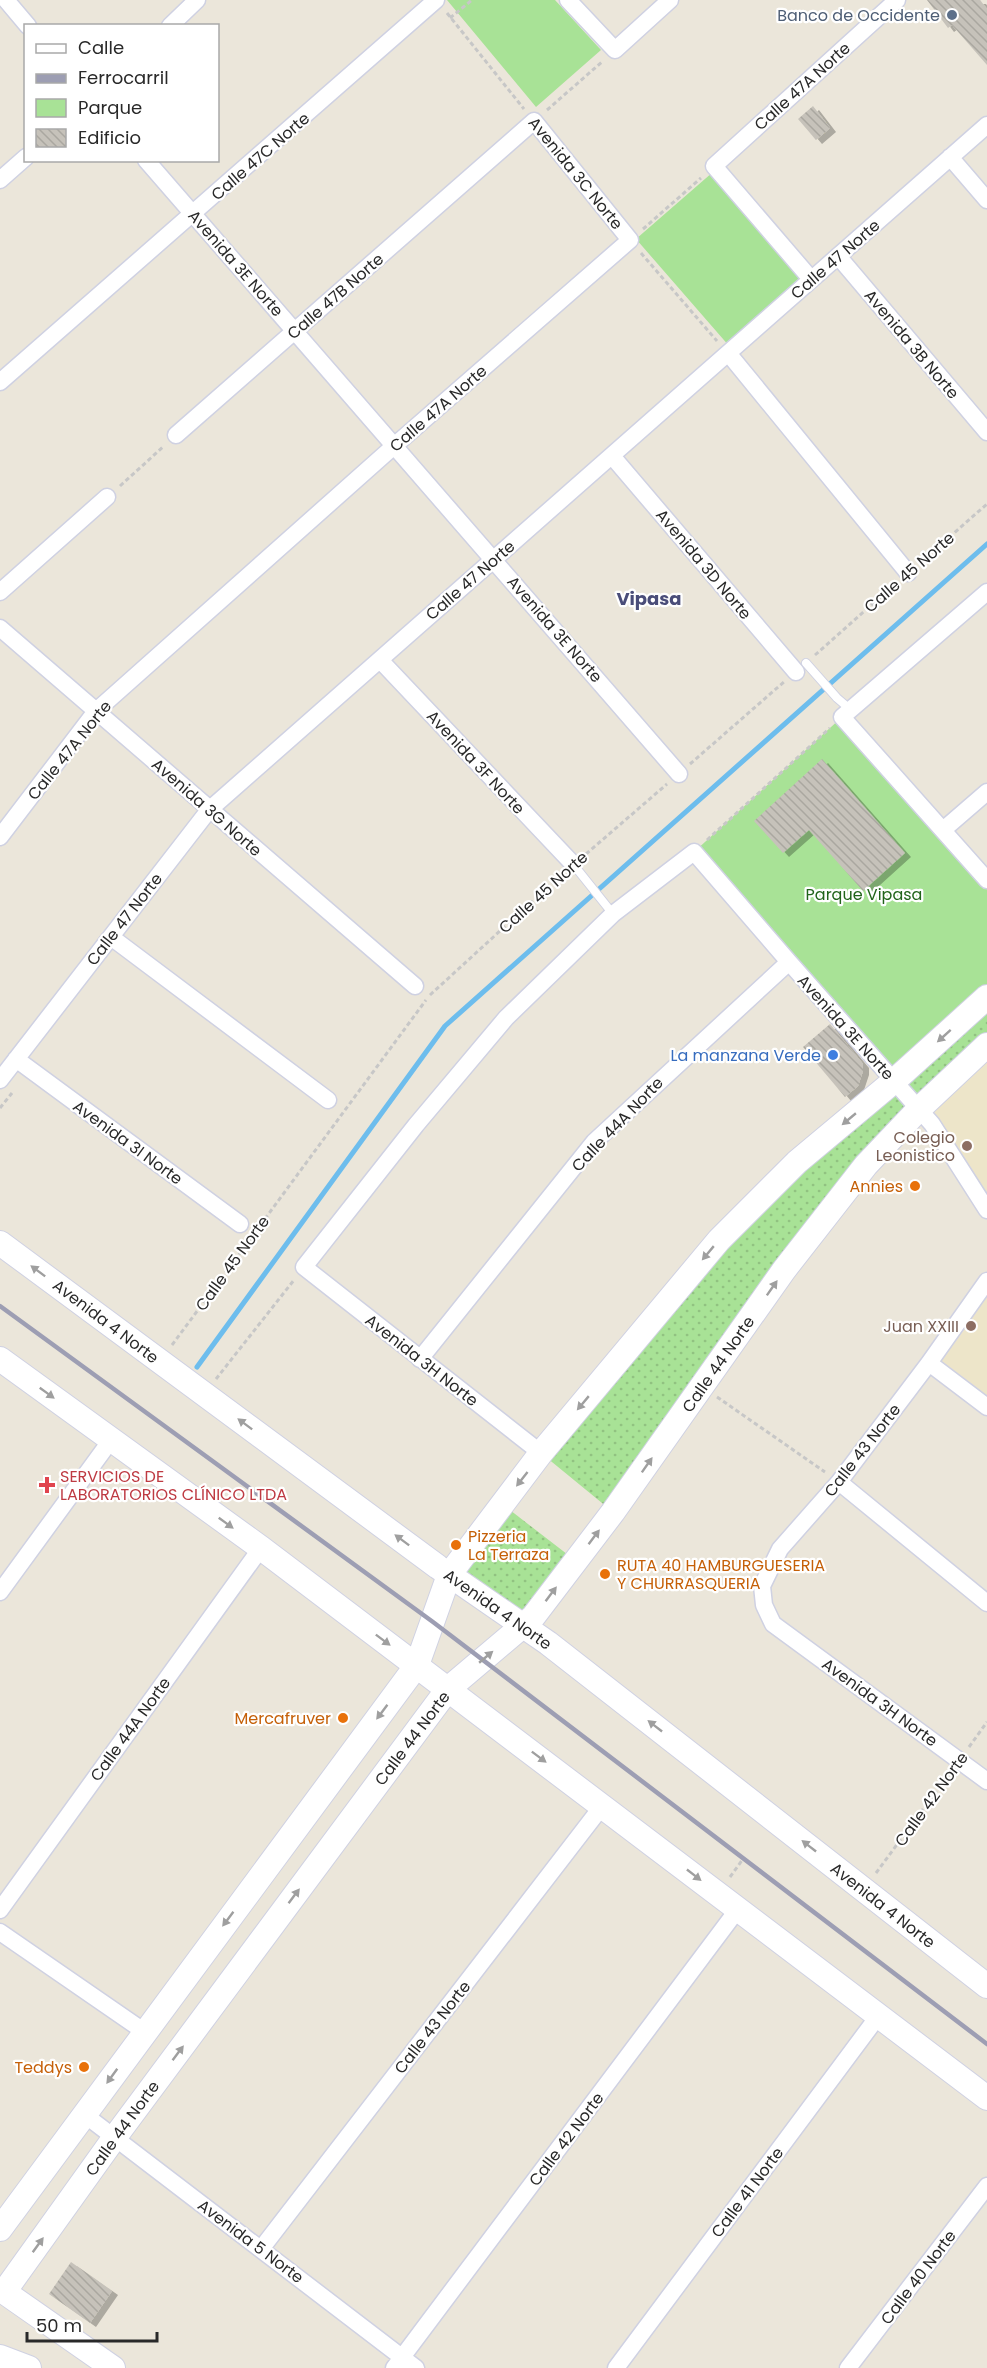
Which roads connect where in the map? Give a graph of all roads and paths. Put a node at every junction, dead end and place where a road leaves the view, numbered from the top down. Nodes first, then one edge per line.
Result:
1 (6, 0) edge
2 (197, 0) edge
3 (436, 0) edge
4 (471, 0) edge
5 (568, 0) edge
6 (670, 0) edge
7 (897, 0) edge
8 (450, 18) junction
9 (26, 24) edge
10 (172, 24) edge
11 (615, 50) junction
12 (534, 122) junction
13 (987, 125) edge
14 (950, 157) junction
15 (24, 159) edge
16 (148, 162) edge
17 (714, 166) junction
18 (0, 180) edge
19 (987, 200) edge
20 (194, 214) junction
21 (630, 240) junction
22 (838, 256) junction
23 (812, 279) junction
24 (295, 332) junction
25 (723, 348) junction
26 (0, 382) edge
27 (987, 432) edge
28 (176, 435) joint
29 (394, 446) junction
30 (612, 456) junction
31 (107, 497) joint
32 (987, 504) edge
33 (494, 559) junction
34 (908, 573) junction
35 (0, 591) edge
36 (987, 592) edge
37 (0, 627) edge
38 (380, 660) junction
39 (801, 667) junction
40 (96, 711) junction
41 (846, 713) junction
42 (679, 774) junction
43 (987, 792) edge
44 (209, 810) junction
45 (943, 830) junction
46 (0, 837) edge
47 (694, 852) junction
48 (576, 869) junction
49 (987, 879) edge
50 (613, 914) junction
51 (111, 937) junction
52 (789, 962) junction
53 (415, 986) dead end
54 (987, 997) edge
55 (987, 1045) edge
56 (23, 1064) junction
57 (0, 1080) edge
58 (894, 1081) junction
59 (328, 1100) dead end
60 (0, 1108) edge
61 (919, 1109) junction
62 (987, 1210) edge
63 (240, 1224) dead end
64 (0, 1243) edge
65 (304, 1267) junction
66 (987, 1281) edge
67 (171, 1346) dead end
68 (0, 1359) edge
69 (420, 1359) junction
70 (929, 1363) junction
71 (216, 1379) dead end
72 (702, 1387) junction
73 (987, 1407) edge
74 (111, 1440) junction
75 (541, 1453) junction
76 (838, 1482) junction
77 (261, 1548) junction
78 (449, 1575) junction
79 (0, 1592) edge
80 (987, 1603) edge
81 (773, 1624) joint
82 (524, 1625) junction
83 (417, 1665) junction
84 (447, 1689) junction
85 (987, 1722) edge
86 (959, 1760) junction
87 (987, 1781) edge
88 (603, 1805) junction
89 (874, 1876) dead end
90 (738, 1909) junction
91 (0, 1910) edge
92 (0, 1932) edge
93 (987, 1986) edge
94 (879, 2016) junction
95 (145, 2032) junction
96 (987, 2098) edge
97 (85, 2115) junction
98 (115, 2138) junction
99 (987, 2186) edge
100 (0, 2229) edge
101 (261, 2249) junction
102 (2, 2291) edge
103 (0, 2357) edge
104 (398, 2363) edge
105 (29, 2368) edge
106 (113, 2368) edge
107 (416, 2368) edge
108 (616, 2368) edge
109 (848, 2368) edge

1 - 9 street
2 - 10 street
3 - 8 path, Avenida 3C Norte
3 - 20 street, Calle 47C Norte
4 - 8 path
5 - 11 street
6 - 11 street
7 - 17 street, Calle 47A Norte
8 - 12 path, Avenida 3C Norte
11 - 12 path
12 - 21 street, Avenida 3C Norte
12 - 24 street, Calle 47B Norte
13 - 14 street, Calle 47 Norte
14 - 19 street
14 - 22 street, Calle 47 Norte
15 - 18 street
16 - 20 street, Avenida 3E Norte
17 - 21 path
17 - 23 street
20 - 24 street, Avenida 3E Norte
20 - 26 street, Calle 47C Norte
21 - 25 path, Avenida 3C Norte
21 - 29 street, Calle 47A Norte
22 - 23 street, Calle 47 Norte
22 - 27 street, Avenida 3B Norte
23 - 25 street, Calle 47 Norte
24 - 28 street, Calle 47B Norte
24 - 29 street, Avenida 3E Norte
25 - 30 street, Calle 47 Norte
25 - 34 street
28 - 31 path
29 - 33 street, Avenida 3E Norte
29 - 40 street, Calle 47A Norte
30 - 33 street, Calle 47 Norte
30 - 39 street, Avenida 3D Norte
31 - 35 street
32 - 34 path, Calle 45 Norte
33 - 38 street, Calle 47 Norte
33 - 42 street, Avenida 3E Norte
34 - 39 path, Calle 45 Norte
36 - 41 street
37 - 40 street, Avenida 3G Norte
38 - 44 street, Calle 47 Norte
38 - 48 street, Avenida 3F Norte
39 - 41 lane
39 - 42 path, Calle 45 Norte
40 - 44 street, Avenida 3G Norte
40 - 46 street, Calle 47A Norte
41 - 45 street
41 - 47 path
42 - 48 path, Calle 45 Norte
43 - 45 street
44 - 51 street, Calle 47 Norte
44 - 53 street, Avenida 3G Norte
45 - 49 street
47 - 50 street
47 - 52 street, Avenida 3E Norte
48 - 50 lane
48 - 67 path, Calle 45 Norte
50 - 65 street
51 - 56 street, Calle 47 Norte
51 - 59 street
52 - 58 street, Avenida 3E Norte
52 - 69 street, Calle 44A Norte
54 -> 58 main road
55 - 61 main road, Calle 44 Norte
56 - 57 street, Calle 47 Norte
56 - 60 path
56 - 63 street, Avenida 3I Norte
58 - 61 street, Avenida 3E Norte
58 -> 75 main road
61 - 62 street, Avenida 3E Norte
72 -> 61 main road, Calle 44 Norte
78 -> 64 main road, Avenida 4 Norte
65 - 69 street, Avenida 3H Norte
65 - 71 path
66 - 70 street, Calle 43 Norte
68 -> 74 main road
69 - 75 street, Avenida 3H Norte
70 - 73 street
70 - 76 street, Calle 43 Norte
72 - 76 path
82 -> 72 main road, Calle 44 Norte
74 -> 77 main road
74 - 79 street
75 -> 78 main road
76 - 80 street
76 - 81 street, Calle 43 Norte
77 -> 83 main road
77 - 91 street, Calle 44A Norte
78 - 82 main road, Avenida 4 Norte
78 - 83 main road
81 - 86 street, Avenida 3H Norte
84 -> 82 main road, Calle 44 Norte
93 -> 82 main road, Avenida 4 Norte
83 - 84 main road
83 -> 95 main road
84 -> 88 main road
98 -> 84 main road, Calle 44 Norte
85 - 86 path, Calle 42 Norte
86 - 87 street, Avenida 3H Norte
86 - 89 path, Calle 42 Norte
88 -> 90 main road
88 - 101 street, Calle 43 Norte
90 - 94 main road
90 - 104 street, Calle 42 Norte
92 - 95 street
94 - 96 main road
94 - 108 street, Calle 41 Norte
95 -> 97 main road
97 - 98 street, Avenida 5 Norte
97 - 100 main road
98 - 101 street, Avenida 5 Norte
102 -> 98 main road, Calle 44 Norte
99 - 109 street, Calle 40 Norte
101 - 104 street, Avenida 5 Norte
102 - 106 main road
103 - 105 main road
104 - 107 street, Avenida 5 Norte

